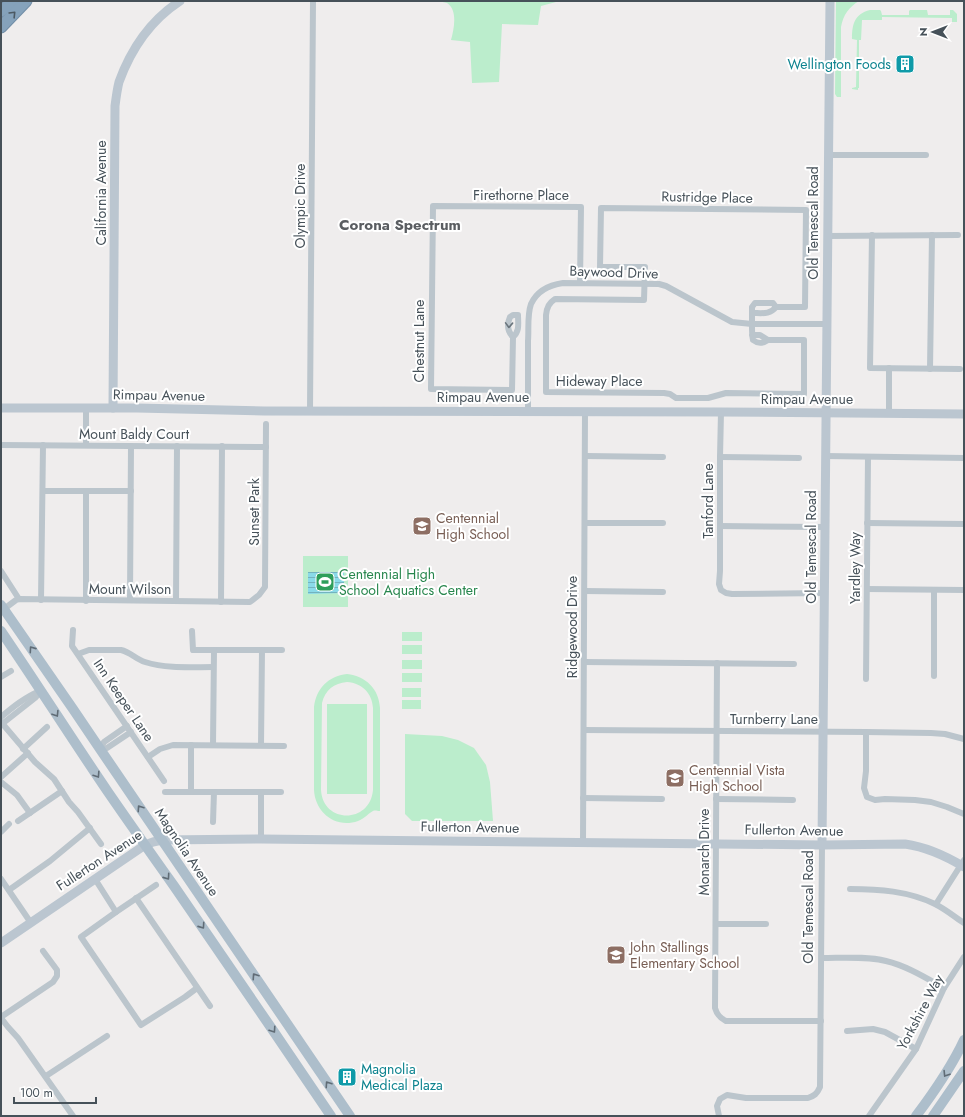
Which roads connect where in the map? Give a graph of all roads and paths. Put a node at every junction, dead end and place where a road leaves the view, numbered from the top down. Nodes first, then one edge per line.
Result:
1 (13, 1) edge
2 (26, 1) edge
3 (180, 1) edge
4 (313, 1) edge
5 (830, 1) edge
6 (1, 11) edge
7 (1, 27) edge
8 (828, 155) junction
9 (926, 155) dead end
10 (433, 206) joint
11 (872, 235) junction
12 (932, 235) junction
13 (958, 235) dead end
14 (828, 236) junction
15 (580, 283) junction
16 (644, 283) junction
17 (776, 307) junction
18 (752, 313) junction
19 (518, 315) junction
20 (529, 316) junction
21 (752, 324) junction
22 (826, 324) junction
23 (513, 336) junction
24 (889, 368) junction
25 (930, 369) junction
26 (960, 369) dead end
27 (1, 408) edge
28 (113, 408) junction
29 (86, 409) junction
30 (310, 410) junction
31 (528, 412) junction
32 (585, 412) junction
33 (721, 412) junction
34 (826, 413) junction
35 (889, 413) junction
36 (964, 414) edge
37 (266, 424) dead end
38 (1, 445) edge
39 (43, 445) junction
40 (86, 445) junction
41 (131, 446) junction
42 (177, 446) junction
43 (222, 446) junction
44 (266, 447) junction
45 (586, 456) junction
46 (825, 456) junction
47 (663, 457) dead end
48 (720, 457) junction
49 (868, 457) junction
50 (799, 458) dead end
51 (964, 458) edge
52 (43, 491) junction
53 (86, 491) junction
54 (131, 491) junction
55 (585, 523) junction
56 (663, 523) dead end
57 (867, 523) junction
58 (964, 524) edge
59 (720, 526) junction
60 (825, 527) junction
61 (1, 571) edge
62 (867, 589) junction
63 (934, 590) junction
64 (964, 590) edge
65 (584, 591) junction
66 (663, 592) dead end
67 (825, 593) junction
68 (257, 598) joint
69 (19, 599) junction
70 (41, 600) junction
71 (130, 600) junction
72 (86, 601) junction
73 (176, 601) junction
74 (221, 602) junction
75 (2, 607) edge
76 (73, 630) dead end
77 (1, 631) edge
78 (192, 631) dead end
79 (214, 650) junction
80 (262, 650) junction
81 (282, 650) dead end
82 (78, 654) junction
83 (584, 662) junction
84 (717, 663) junction
85 (794, 664) dead end
86 (213, 667) junction
87 (11, 671) dead end
88 (1, 676) edge
89 (934, 676) dead end
90 (866, 679) dead end
91 (54, 681) junction
92 (42, 690) junction
93 (1, 721) edge
94 (47, 727) dead end
95 (129, 729) junction
96 (584, 730) junction
97 (717, 731) junction
98 (824, 731) junction
99 (866, 732) junction
100 (964, 739) edge
101 (191, 745) junction
102 (213, 745) junction
103 (261, 745) junction
104 (284, 746) dead end
105 (100, 749) junction
106 (26, 751) junction
107 (148, 757) junction
108 (86, 758) junction
109 (1, 777) edge
110 (164, 781) dead end
111 (1, 782) edge
112 (62, 791) junction
113 (165, 792) dead end
114 (191, 792) junction
115 (214, 792) junction
116 (261, 792) junction
117 (281, 792) dead end
118 (583, 798) junction
119 (662, 799) dead end
120 (716, 799) junction
121 (793, 800) dead end
122 (30, 813) junction
123 (964, 814) edge
124 (18, 821) dead end
125 (213, 822) dead end
126 (9, 824) dead end
127 (90, 828) junction
128 (1, 832) edge
129 (261, 839) junction
130 (162, 840) junction
131 (583, 842) junction
132 (716, 843) junction
133 (101, 844) dead end
134 (145, 845) junction
135 (822, 845) junction
136 (963, 864) edge
137 (1, 879) edge
138 (95, 879) junction
139 (156, 885) dead end
140 (850, 889) dead end
141 (9, 890) junction
142 (136, 898) junction
143 (936, 904) junction
144 (116, 912) junction
145 (31, 923) junction
146 (964, 923) edge
147 (716, 924) junction
148 (766, 924) dead end
149 (224, 931) junction
150 (211, 940) junction
151 (1, 943) edge
152 (43, 951) dead end
153 (964, 957) edge
154 (822, 958) junction
155 (197, 988) junction
156 (944, 988) junction
157 (210, 1006) dead end
158 (1, 1017) edge
159 (821, 1021) junction
160 (848, 1031) dead end
161 (107, 1036) dead end
162 (964, 1040) edge
163 (916, 1049) junction
164 (964, 1071) edge
165 (46, 1076) junction
166 (348, 1112) edge
167 (73, 1116) edge
168 (331, 1116) edge
169 (334, 1116) edge
170 (719, 1116) edge
171 (869, 1116) edge
172 (916, 1116) edge
173 (933, 1116) edge

1 - 6 highway
7 -> 2 highway
3 - 28 main road, California Avenue
4 - 30 street, Olympic Drive
5 - 8 main road, Old Temescal Road
8 - 9 street
8 - 14 main road, Old Temescal Road
10 - 15 street, Firethorne Place
10 - 23 street, Chestnut Lane
11 - 12 street
11 - 14 street
11 - 24 street
12 - 13 street
12 - 25 street
14 - 22 main road, Old Temescal Road
15 - 16 street, Baywood Drive
15 - 20 street, Baywood Drive
16 - 17 street, Rustridge Place
16 - 21 street, Baywood Drive
16 - 21 street, Hideway Place
17 - 18 street, Rustridge Place
17 - 18 street, Rustridge Place
18 - 21 street
19 - 20 street
19 - 23 street, Chestnut Lane
19 -> 23 street, Chestnut Lane
20 - 31 street, Baywood Drive
21 - 22 street, Baywood Drive
22 - 34 main road, Old Temescal Road
24 - 25 street
24 - 35 street
25 - 26 street
27 - 29 main road, Rimpau Avenue
28 - 29 main road, Rimpau Avenue
28 - 30 main road, Rimpau Avenue
29 - 40 street
30 - 31 main road, Rimpau Avenue
31 - 32 main road, Rimpau Avenue
32 - 33 main road, Rimpau Avenue
32 - 45 street, Ridgewood Drive
33 - 34 main road, Rimpau Avenue
33 - 48 street, Tanford Lane
34 - 35 main road, Rimpau Avenue
34 - 46 main road, Old Temescal Road
35 - 36 main road, Rimpau Avenue
37 - 44 street, Sunset Park
38 - 39 street, Mount Baldy Court
39 - 40 street, Mount Baldy Court
39 - 52 street
40 - 41 street, Mount Baldy Court
41 - 42 street, Mount Baldy Court
41 - 54 street
42 - 43 street, Mount Baldy Court
42 - 73 street
43 - 44 street, Mount Baldy Court
43 - 74 street
44 - 68 street, Sunset Park
45 - 47 street
45 - 55 street, Ridgewood Drive
46 - 49 street
46 - 60 main road, Old Temescal Road
48 - 50 street
48 - 59 street, Tanford Lane
49 - 51 street
49 - 57 street, Yardley Way
52 - 53 street
52 - 70 street
53 - 54 street
53 - 72 street
54 - 71 street
55 - 56 street
55 - 65 street, Ridgewood Drive
57 - 58 street
57 - 62 street, Yardley Way
59 - 60 street
59 - 67 street, Tanford Lane
60 - 67 main road, Old Temescal Road
61 - 69 street
62 - 63 street
62 - 90 street, Yardley Way
63 - 64 street
63 - 89 street
65 - 66 street
65 - 83 street, Ridgewood Drive
67 - 98 main road, Old Temescal Road
68 - 74 street, Mount Wilson
69 - 70 street, Mount Wilson
69 - 75 street
70 - 72 street, Mount Wilson
71 - 72 street, Mount Wilson
71 - 73 street, Mount Wilson
73 - 74 street, Mount Wilson
91 -> 75 main road, Magnolia Avenue
76 - 82 street, Inn Keeper Lane
77 - 92 main road
78 - 79 street
79 - 80 street
79 - 86 street
80 - 81 street
80 - 103 street
82 - 86 street
82 - 95 street, Inn Keeper Lane
83 - 84 street
83 - 96 street, Ridgewood Drive
84 - 85 street
84 - 97 street, Monarch Drive
86 - 102 street
87 - 88 street
91 - 92 main road
91 - 105 main road, Magnolia Avenue
92 - 93 street
92 -> 108 main road
93 - 106 street
94 - 106 street
95 - 105 street
95 - 107 street, Inn Keeper Lane
96 - 97 street, Turnberry Lane
96 - 118 street, Ridgewood Drive
97 - 98 street, Turnberry Lane
97 - 120 street, Monarch Drive
98 - 99 street, Turnberry Lane
98 - 135 main road, Old Temescal Road
99 - 100 street, Turnberry Lane
99 - 123 street
101 - 102 street
101 - 107 street
101 - 114 street
102 - 103 street
103 - 104 street
105 - 108 main road
130 -> 105 main road, Magnolia Avenue
106 - 109 street
106 - 112 street
107 - 110 street, Inn Keeper Lane
108 -> 134 main road
111 - 122 street
112 - 122 street
112 - 127 street
113 - 114 street
114 - 115 street
115 - 116 street
115 - 125 street
116 - 117 street
116 - 129 street
118 - 119 street
118 - 131 street, Ridgewood Drive
120 - 121 street
120 - 132 street, Monarch Drive
122 - 124 street
126 - 128 street
127 - 133 street
127 - 141 street
129 - 130 main road, Fullerton Avenue
129 - 131 main road, Fullerton Avenue
130 - 134 main road, Fullerton Avenue
130 - 149 main road, Magnolia Avenue
131 - 132 main road, Fullerton Avenue
132 - 135 main road, Fullerton Avenue
132 - 147 street, Monarch Drive
134 - 138 main road, Fullerton Avenue
134 -> 150 main road
135 - 136 main road, Fullerton Avenue
135 - 154 street, Old Temescal Road
136 - 143 street
137 - 141 street
138 - 144 street
138 - 145 main road, Fullerton Avenue
139 - 142 street
140 - 143 street
141 - 145 street
142 - 144 street
142 - 155 street
143 - 146 street
144 - 155 street
145 - 151 main road, Fullerton Avenue
147 - 148 street
147 - 159 street, Monarch Drive
149 - 150 main road
166 -> 149 main road, Magnolia Avenue
150 -> 168 main road
152 - 158 street
153 - 156 street, Yorkshire Way
154 - 156 street
154 - 159 street, Old Temescal Road
155 - 157 street
156 - 163 street, Yorkshire Way
158 - 165 street
159 - 170 street, Old Temescal Road
160 - 163 street
161 - 165 street
162 -> 172 main road
163 - 171 street, Yorkshire Way
164 - 173 main road
165 - 167 street
166 - 169 main road

